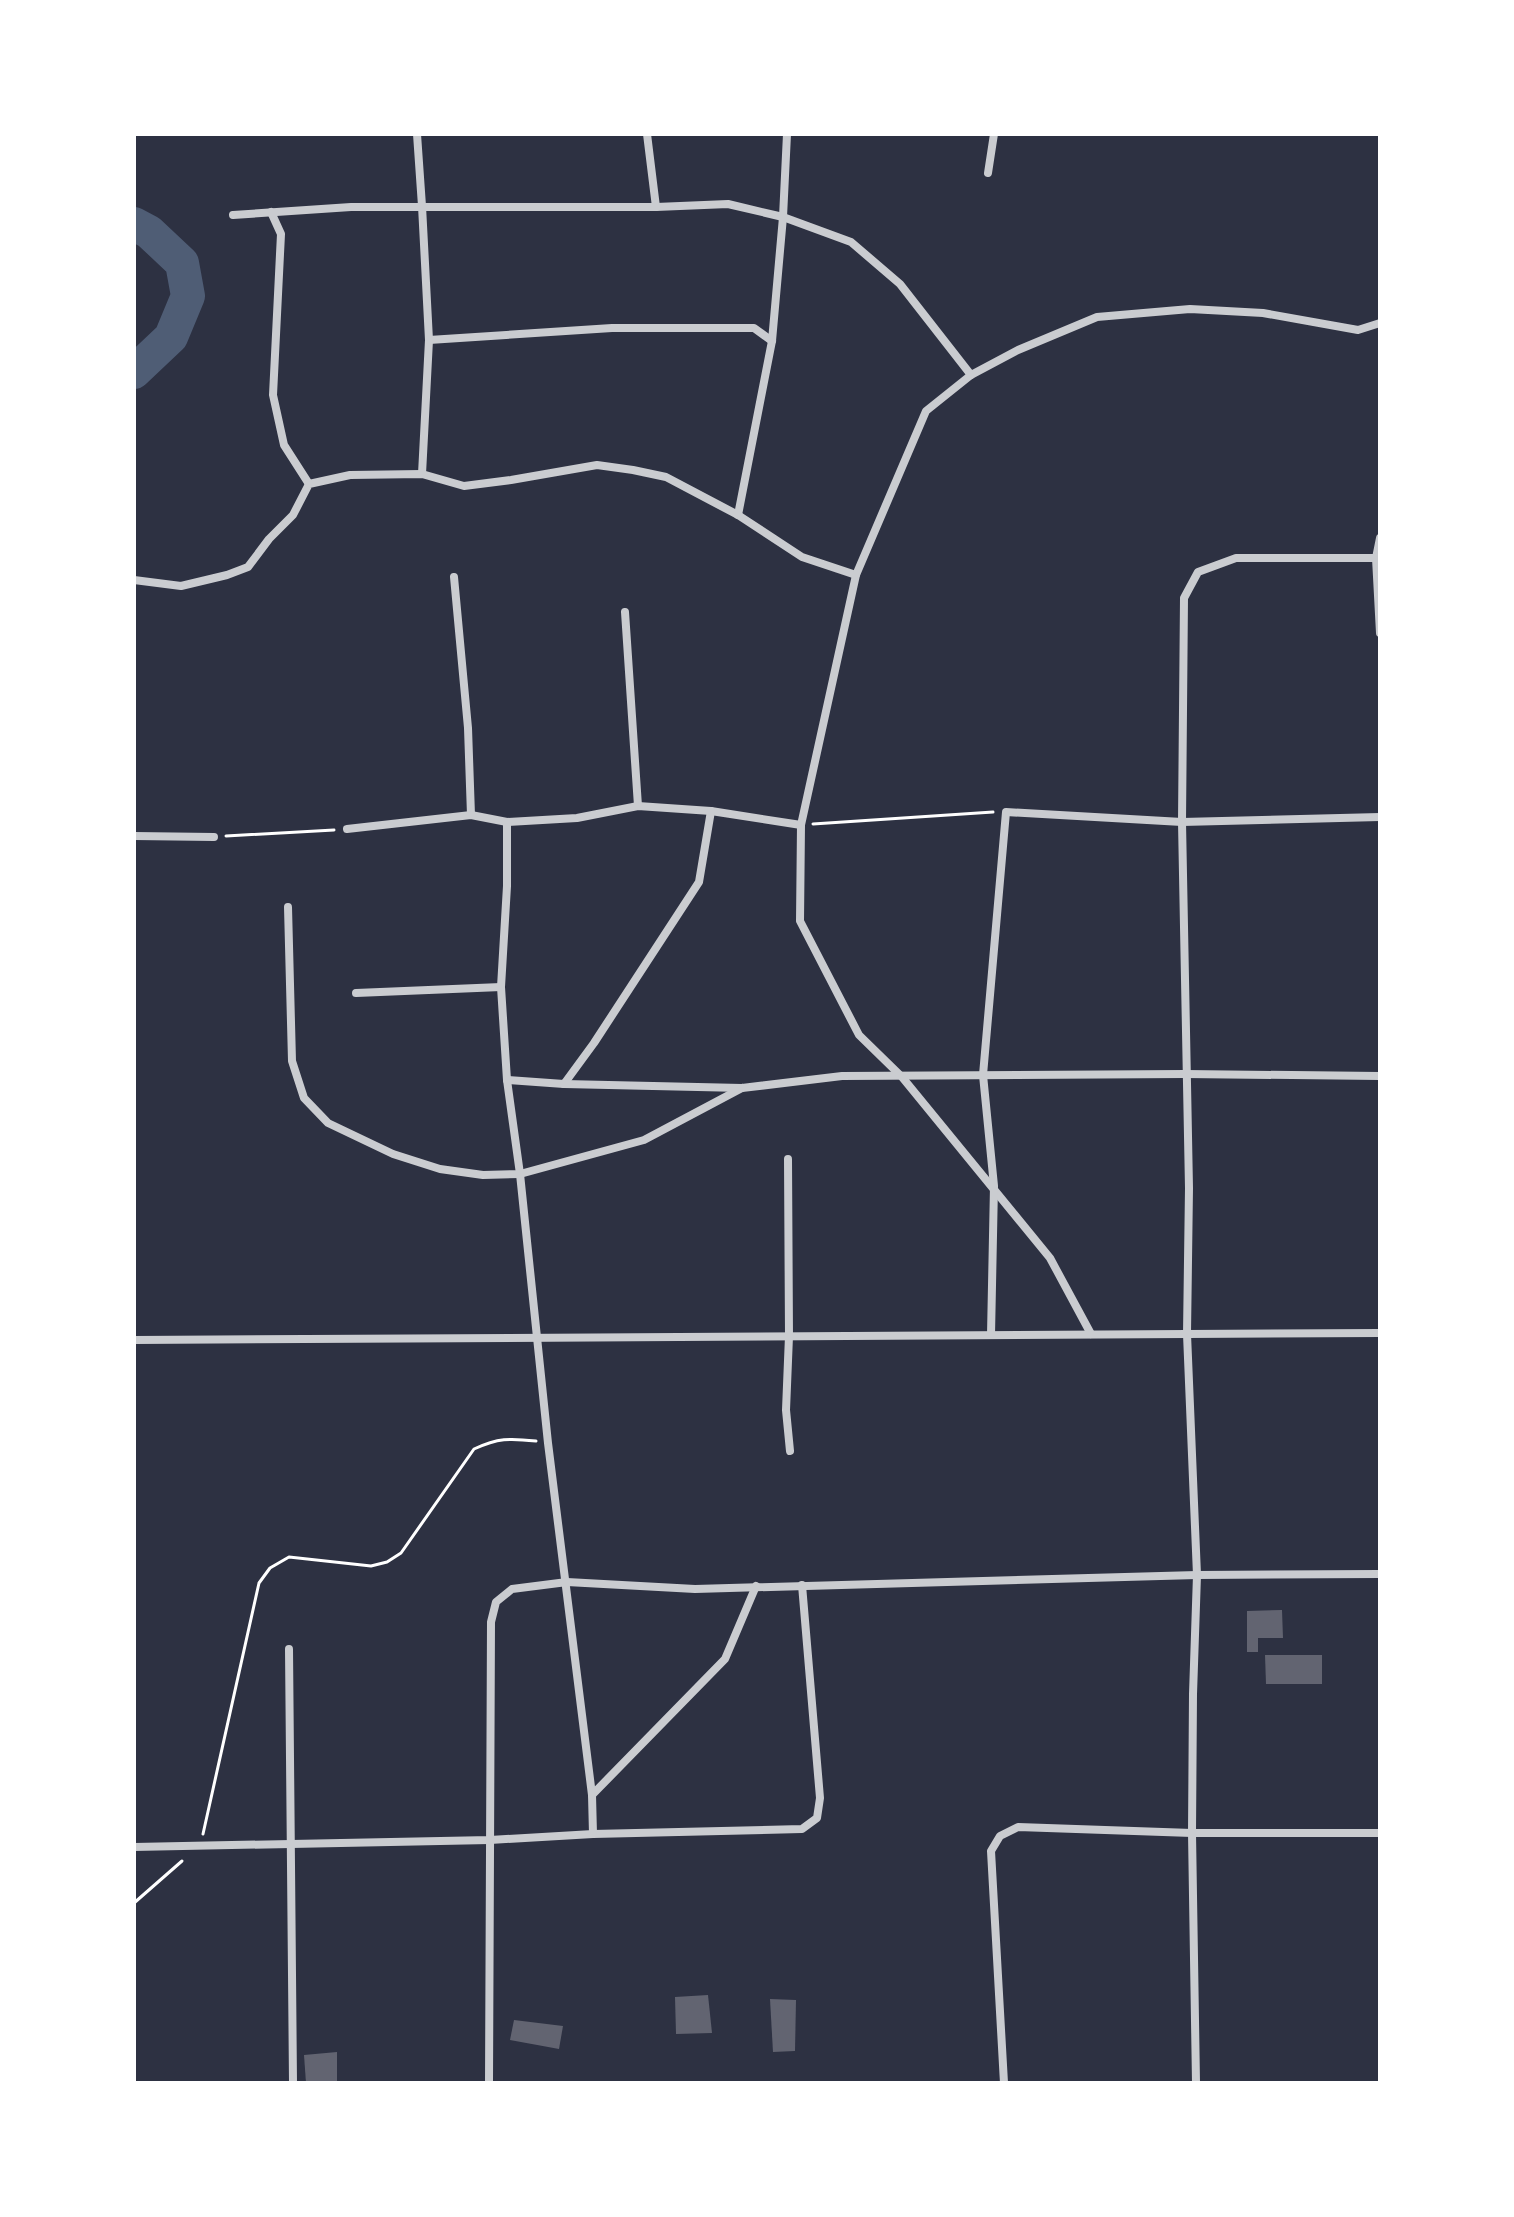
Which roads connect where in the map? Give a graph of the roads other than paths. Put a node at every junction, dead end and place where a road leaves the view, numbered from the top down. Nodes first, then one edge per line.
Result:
1 (417, 134) edge
2 (647, 134) edge
3 (787, 134) edge
4 (994, 134) edge
5 (988, 173) dead end
6 (422, 206) junction
7 (656, 207) junction
8 (271, 212) junction
9 (233, 215) dead end
10 (783, 217) junction
11 (1380, 323) edge
12 (429, 340) junction
13 (772, 341) junction
14 (971, 375) junction
15 (422, 474) junction
16 (309, 484) junction
17 (738, 515) junction
18 (1380, 538) edge
19 (1378, 558) edge
20 (856, 575) junction
21 (454, 577) dead end
22 (134, 580) edge
23 (625, 612) dead end
24 (1380, 633) edge
25 (638, 806) junction
26 (711, 811) junction
27 (471, 815) junction
28 (1380, 817) edge
29 (507, 822) junction
30 (1182, 822) junction
31 (801, 825) junction
32 (347, 829) road end
33 (134, 836) edge
34 (214, 837) road end
35 (288, 907) dead end
36 (501, 987) junction
37 (356, 993) dead end
38 (1185, 1074) junction
39 (983, 1075) junction
40 (1380, 1076) edge
41 (902, 1077) junction
42 (507, 1080) junction
43 (564, 1084) junction
44 (742, 1088) junction
45 (788, 1159) dead end
46 (520, 1174) junction
47 (994, 1186) junction
48 (1380, 1333) edge
49 (1091, 1334) junction
50 (1187, 1334) junction
51 (991, 1335) junction
52 (789, 1336) junction
53 (537, 1337) junction
54 (134, 1340) edge
55 (790, 1451) dead end
56 (1380, 1574) edge
57 (1197, 1575) junction
58 (567, 1582) junction
59 (802, 1585) junction
60 (756, 1586) junction
61 (289, 1649) dead end
62 (592, 1795) junction
63 (1192, 1833) junction
64 (1380, 1833) edge
65 (593, 1834) junction
66 (490, 1840) junction
67 (291, 1844) junction
68 (134, 1847) edge
69 (293, 2083) edge
70 (489, 2083) edge
71 (1004, 2083) edge
72 (1196, 2083) edge

1 - 6 street
2 - 7 street
3 - 10 street
4 - 5 street
6 - 7 street
6 - 8 street
6 - 12 street
7 - 10 street
8 - 9 street
8 - 16 street
10 - 13 street
10 - 14 street
11 - 14 street
12 - 13 street
12 - 15 street
13 - 17 street
14 - 20 street
15 - 16 street
15 - 17 street
16 - 22 street
17 - 20 street
18 - 19 street
19 - 24 street
19 - 30 street
20 - 31 street
21 - 27 street
23 - 25 street
25 - 26 street
25 - 29 street
26 - 31 street
26 - 43 street
27 - 29 street
27 - 32 street
28 - 30 street
29 - 36 street
30 - 38 street
30 - 39 street
31 - 41 street
33 - 34 street
35 - 46 street
36 - 37 street
36 - 42 street
38 - 39 street
38 - 40 street
38 - 50 street
39 - 41 street
39 - 47 street
41 - 44 street
41 - 47 street
42 - 43 street
42 - 46 street
43 - 44 street
44 - 46 street
45 - 52 street
46 - 53 street
47 - 49 street
47 - 51 street
48 - 50 street
49 - 50 street
49 - 51 street
50 - 57 street
51 - 52 street
52 - 53 street
52 - 55 street
53 - 54 street
53 - 58 street
56 - 57 street
57 - 59 street
57 - 63 street
58 - 60 street
58 - 62 street
58 - 66 street
59 - 60 street
59 - 65 street
60 - 62 street
61 - 67 street
62 - 65 street
63 - 64 street
63 - 71 street
63 - 72 street
65 - 66 street
66 - 67 street
66 - 70 street
67 - 68 street
67 - 69 street

